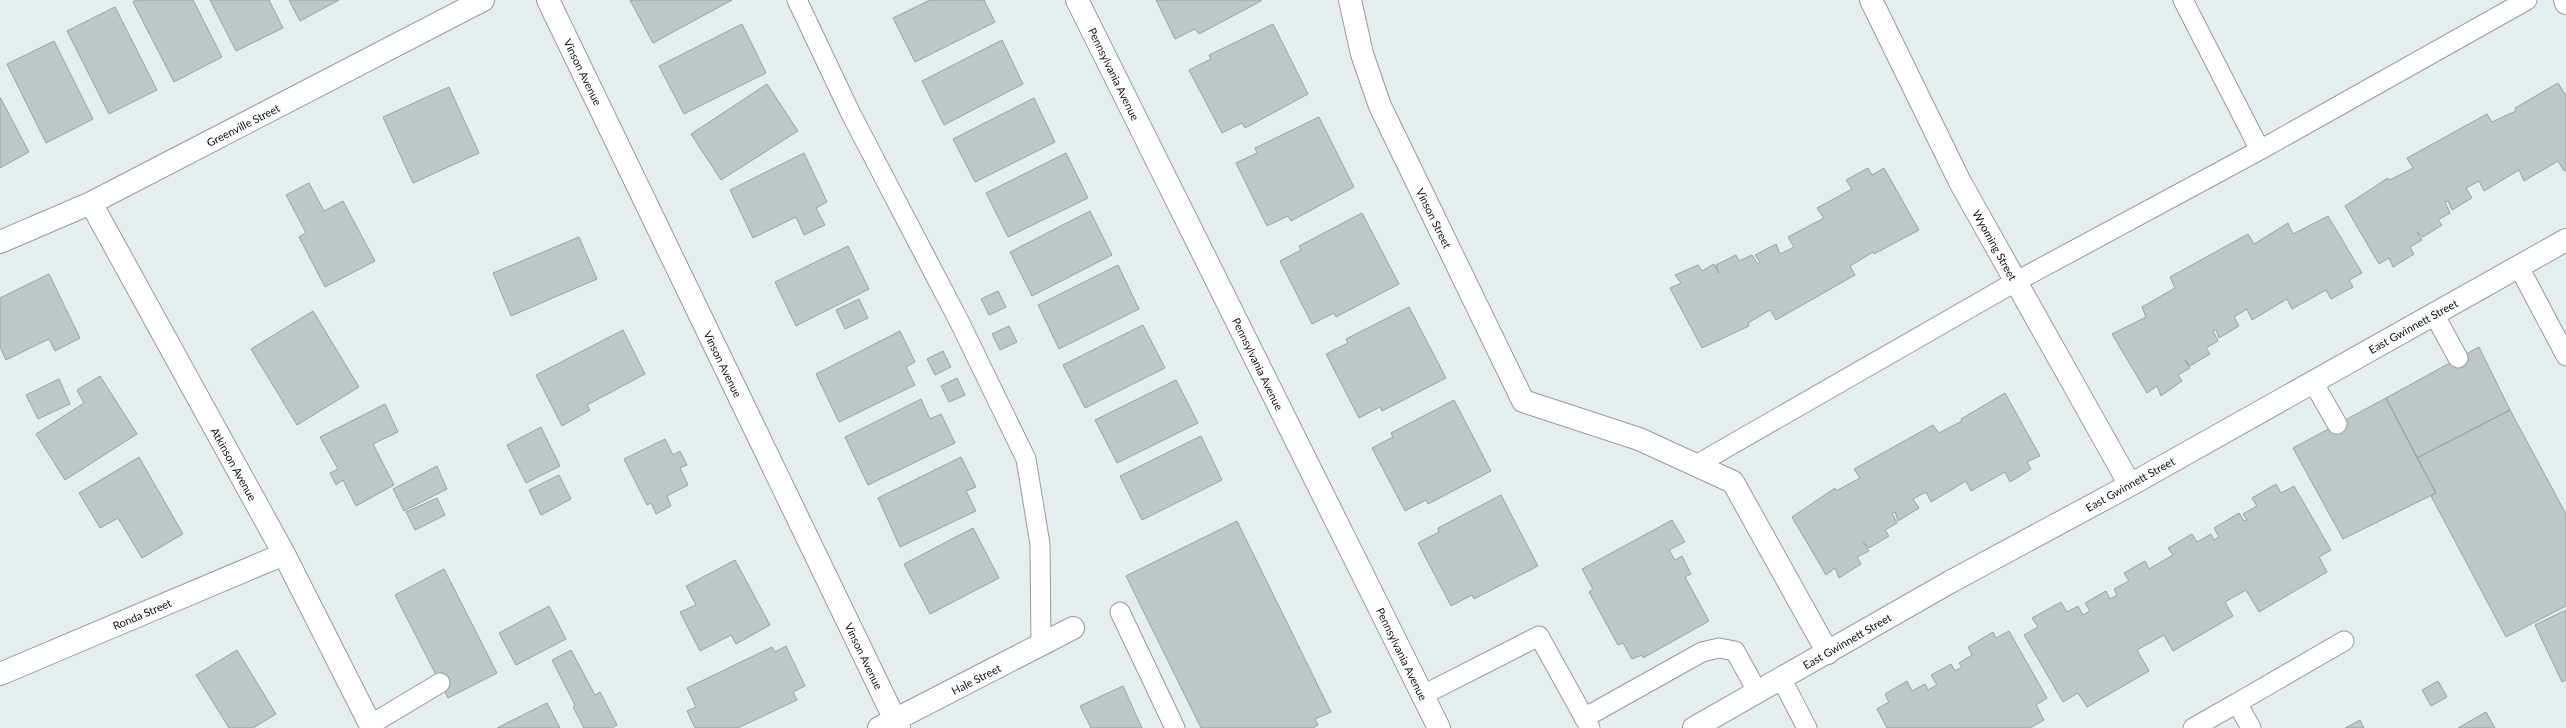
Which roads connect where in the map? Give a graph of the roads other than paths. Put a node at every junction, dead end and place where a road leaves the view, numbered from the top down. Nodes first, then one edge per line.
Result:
1 (483, 0) edge
2 (548, 0) edge
3 (797, 0) edge
4 (1077, 0) edge
5 (1350, 0) edge
6 (1871, 0) edge
7 (2183, 0) edge
8 (2527, 0) edge
9 (2260, 150) junction
10 (91, 203) junction
11 (2566, 240) edge
12 (0, 242) edge
13 (2519, 267) junction
14 (2015, 282) junction
15 (2434, 314) junction
16 (2566, 356) edge
17 (2458, 358) dead end
18 (2313, 382) junction
19 (2337, 424) dead end
20 (1696, 465) junction
21 (2130, 485) junction
22 (284, 554) junction
23 (1120, 612) dead end
24 (1074, 628) dead end
25 (2344, 641) dead end
26 (1041, 645) junction
27 (1828, 653) junction
28 (0, 674) edge
29 (1781, 678) junction
30 (440, 683) dead end
31 (1757, 692) junction
32 (1423, 695) junction
33 (2237, 703) junction
34 (1587, 723) edge
35 (891, 725) edge
36 (371, 726) edge
37 (1698, 727) edge
38 (1175, 728) edge
39 (1439, 728) edge
40 (1806, 728) edge
41 (2193, 728) edge
42 (2251, 728) edge

1 - 10 street, Greenville Street
2 - 35 street, Vinson Avenue
3 - 26 lane
4 - 32 street, Pennsylvania Avenue
5 - 20 street, Vinson Street
6 - 14 street, Wyoming Street
7 - 9 lane
8 - 9 lane
9 - 14 lane
10 - 12 street, Greenville Street
10 - 22 street, Atkinson Avenue
11 - 13 street, East Gwinnett Street
13 - 15 street, East Gwinnett Street
13 - 16 lane
14 - 20 lane
14 - 21 street, Wyoming Street
15 - 17 lane
15 - 18 street, East Gwinnett Street
18 - 19 lane
18 - 21 street, East Gwinnett Street
20 - 27 street, Vinson Street
21 - 27 street, East Gwinnett Street
22 - 28 street, Ronda Street
22 - 36 street, Atkinson Avenue
23 - 38 lane
24 - 26 street, Hale Street
25 - 33 lane
26 - 35 street, Hale Street
27 - 29 street, East Gwinnett Street
29 - 31 street, East Gwinnett Street
29 - 40 lane
30 - 36 lane
31 - 34 lane
31 - 37 street, East Gwinnett Street
32 - 34 lane
32 - 39 street, Pennsylvania Avenue
33 - 41 lane
33 - 42 lane

